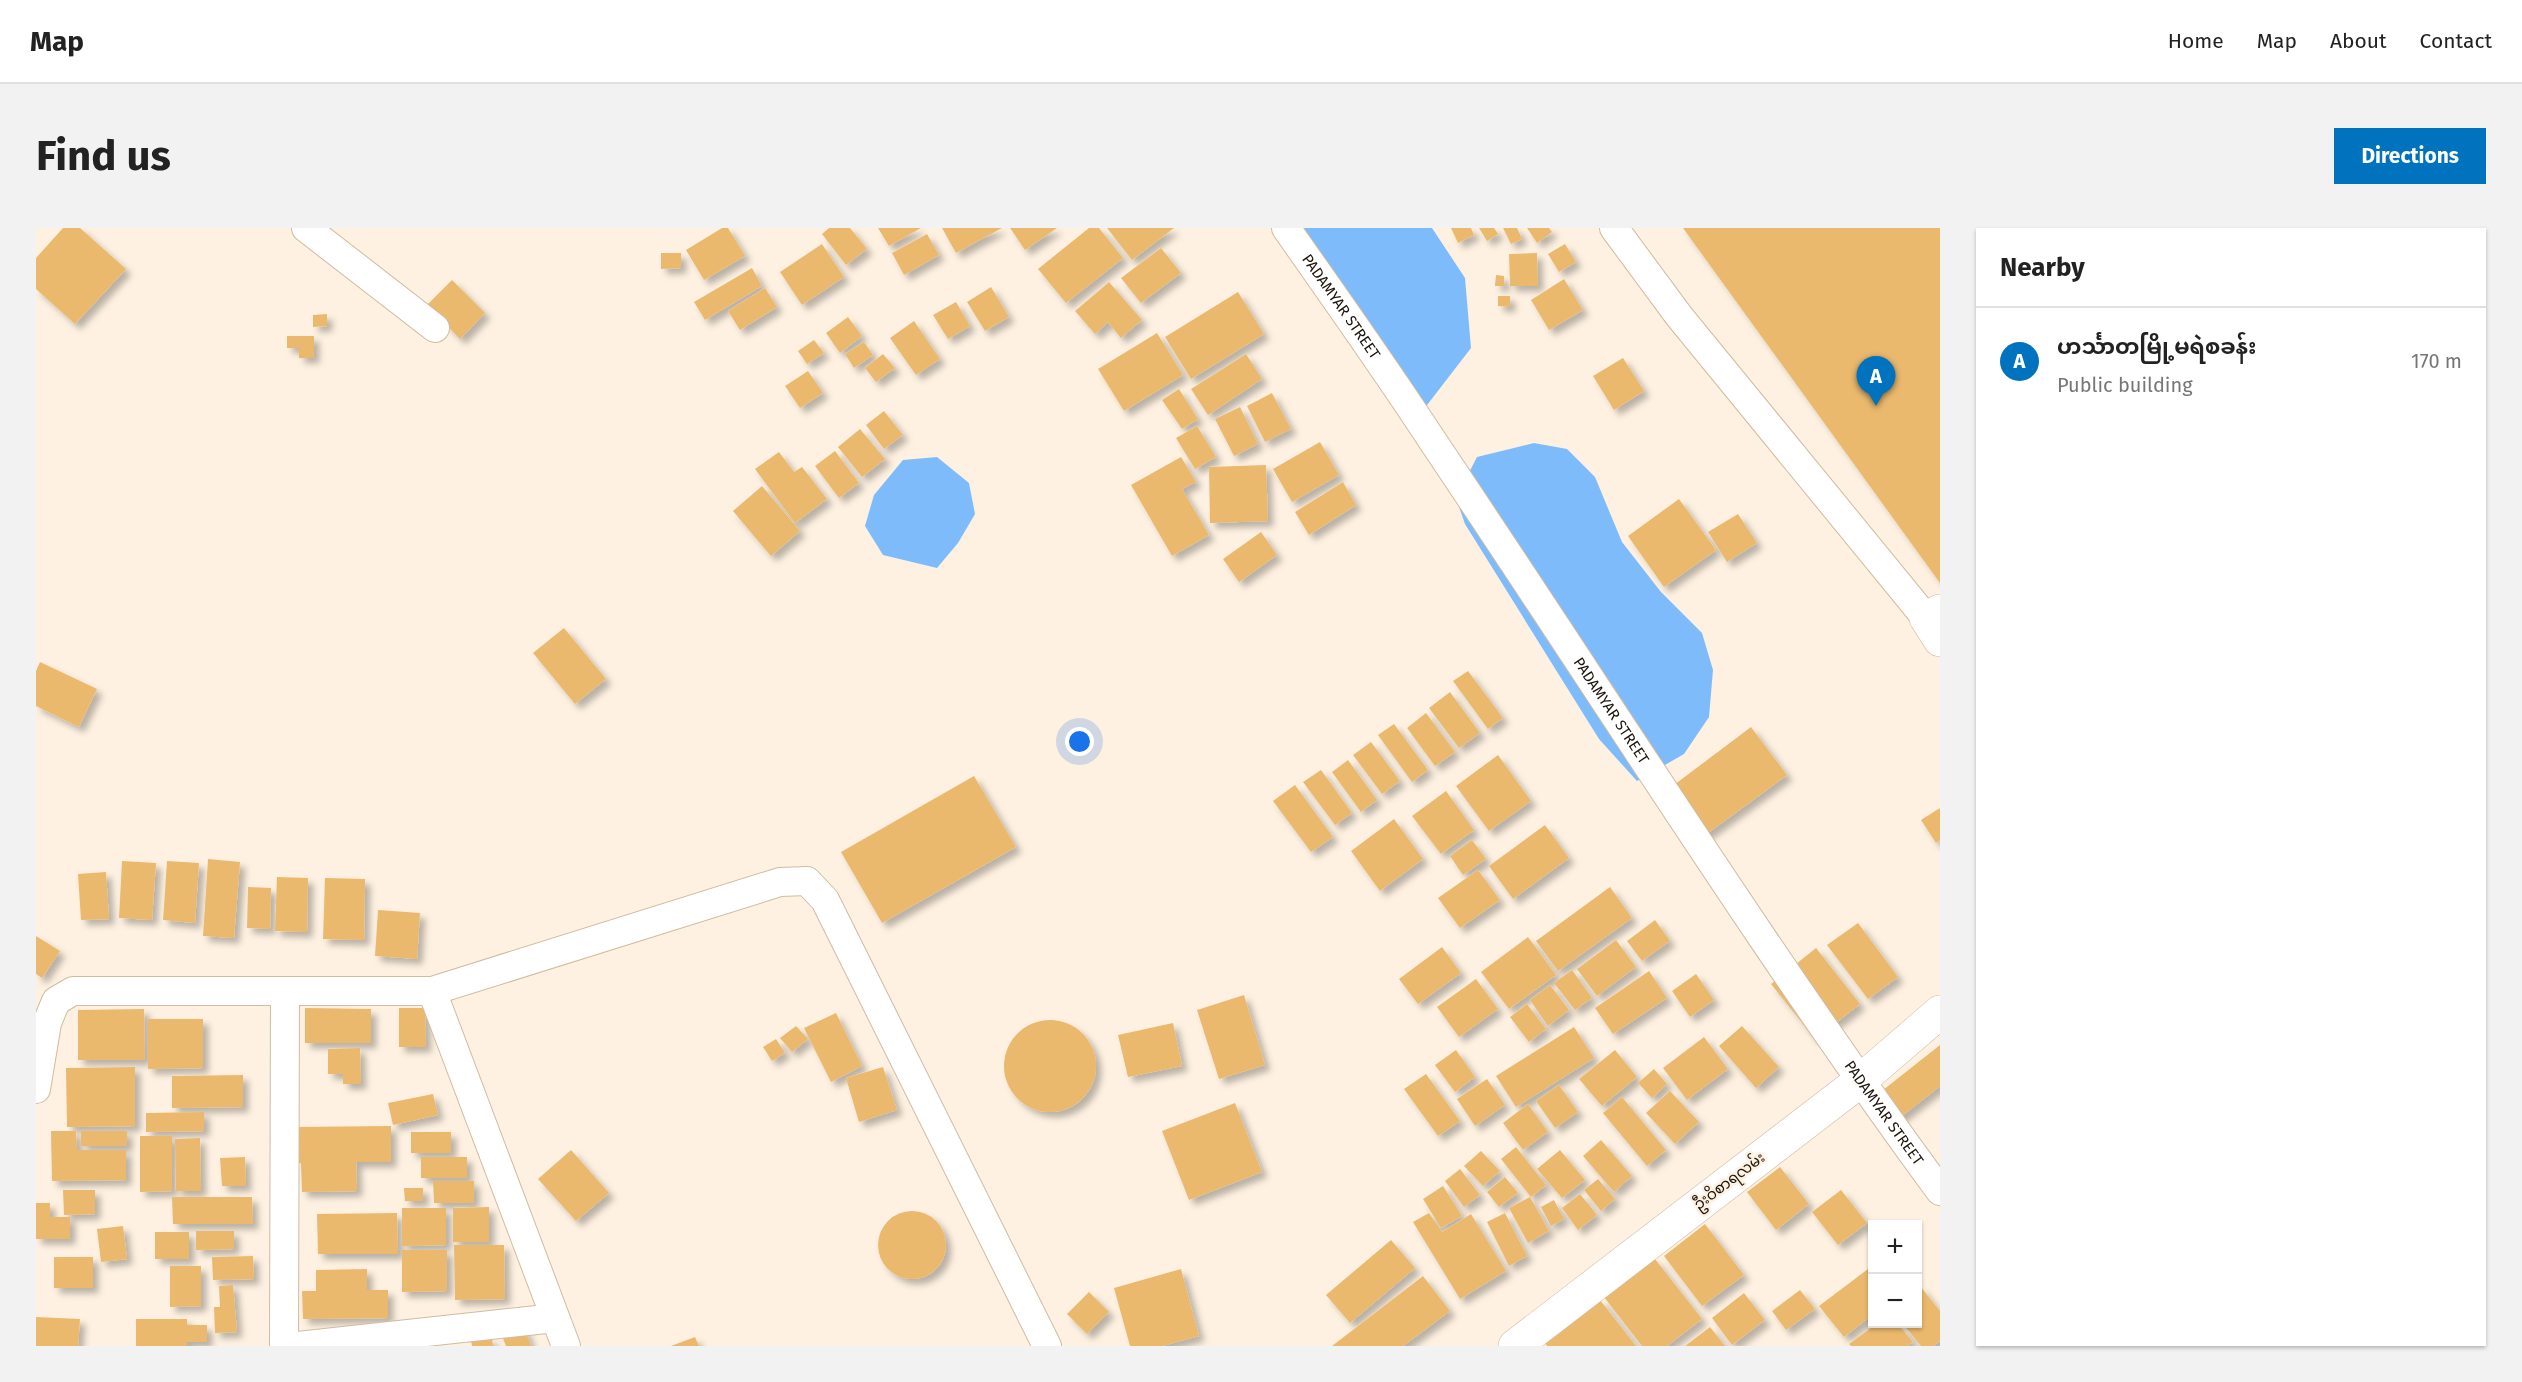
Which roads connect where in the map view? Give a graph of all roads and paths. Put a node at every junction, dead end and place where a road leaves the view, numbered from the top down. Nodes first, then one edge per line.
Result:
1 (306, 228) edge
2 (1286, 228) edge
3 (1614, 228) edge
4 (435, 328) dead end
5 (1935, 623) edge
6 (285, 991) junction
7 (432, 991) junction
8 (1940, 1012) edge
9 (1860, 1081) junction
10 (36, 1089) edge
11 (1940, 1191) edge
12 (555, 1318) junction
13 (284, 1346) edge
14 (298, 1346) edge
15 (566, 1346) edge
16 (1047, 1346) edge
17 (1515, 1346) edge

1 - 4 street
2 - 9 street, PADAMYAR STREET
3 - 5 street
6 - 7 street
6 - 10 street
6 - 13 street
7 - 12 street
7 - 16 street
8 - 9 street, ဦးဝိစာရလမ်း
9 - 11 street, PADAMYAR STREET
9 - 17 street, ဦးဝိစာရလမ်း
12 - 14 street
12 - 15 street

